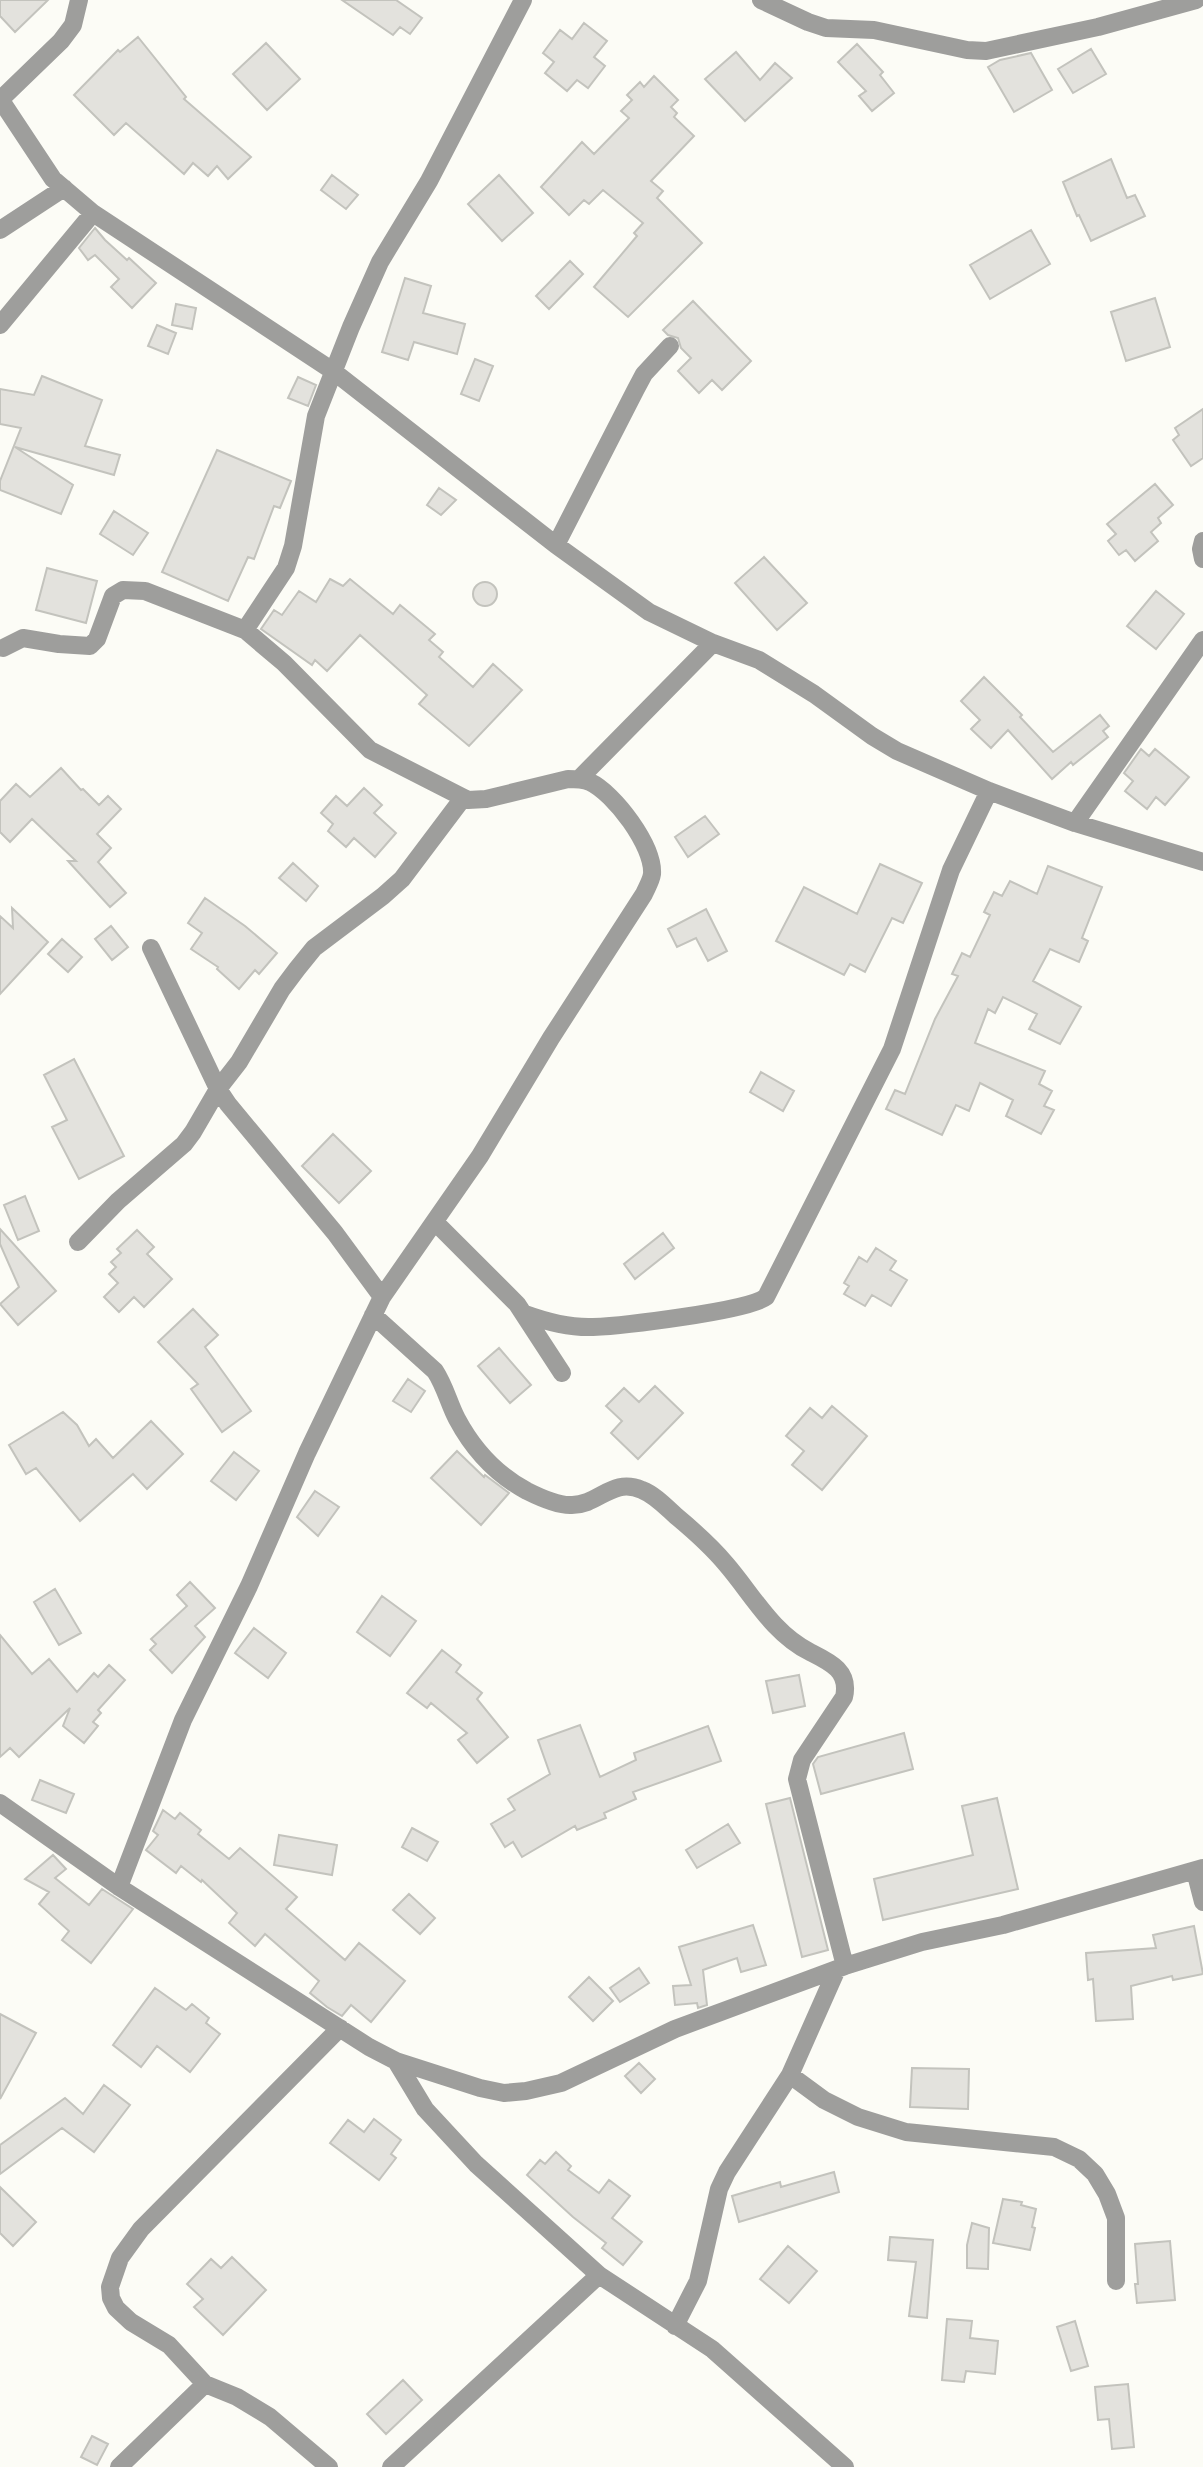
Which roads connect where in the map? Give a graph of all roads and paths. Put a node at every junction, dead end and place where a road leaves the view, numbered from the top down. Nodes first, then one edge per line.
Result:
1 (79, 0) edge
2 (523, 0) edge
3 (761, 0) edge
4 (1196, 0) edge
5 (0, 99) edge
6 (64, 188) junction
7 (93, 213) junction
8 (0, 230) edge
9 (0, 325) edge
10 (670, 346) dead end
11 (333, 370) junction
12 (1203, 541) edge
13 (556, 545) junction
14 (1203, 559) edge
15 (245, 631) junction
16 (1203, 640) edge
17 (713, 643) junction
18 (3, 649) dead end
19 (579, 779) junction
20 (989, 791) junction
21 (463, 798) junction
22 (1075, 823) junction
23 (1203, 862) edge
24 (151, 948) dead end
25 (218, 1089) junction
26 (436, 1223) junction
27 (78, 1242) dead end
28 (382, 1297) junction
29 (525, 1314) junction
30 (373, 1315) junction
31 (562, 1373) dead end
32 (0, 1803) edge
33 (1199, 1869) edge
34 (118, 1887) junction
35 (1203, 1902) edge
36 (841, 1967) junction
37 (341, 2028) junction
38 (396, 2061) junction
39 (790, 2075) junction
40 (599, 2275) junction
41 (1116, 2281) dead end
42 (675, 2326) junction
43 (205, 2384) junction
44 (120, 2467) edge
45 (329, 2467) edge
46 (391, 2467) edge
47 (845, 2467) edge

1 - 5 street
2 - 11 street
3 - 4 street
5 - 6 street
6 - 7 street
6 - 8 street
7 - 9 street
7 - 11 street
10 - 13 street
11 - 13 street
11 - 15 street
12 - 14 street
13 - 17 street
15 - 18 street
15 - 21 street
16 - 22 street
17 - 19 street
17 - 20 street
19 - 21 street
19 - 26 street
20 - 22 street
20 - 29 street
21 - 25 street
22 - 23 street
24 - 25 street
25 - 27 street
25 - 28 street
26 - 28 street
26 - 29 street
28 - 30 street
29 - 31 street
30 - 34 street
30 - 36 street
32 - 34 street
33 - 35 street
33 - 36 street
34 - 37 street
36 - 38 street
36 - 39 street
37 - 38 street
37 - 43 street
38 - 40 street
39 - 41 street
39 - 42 street
40 - 42 street
40 - 46 street
42 - 47 street
43 - 44 street
43 - 45 street

